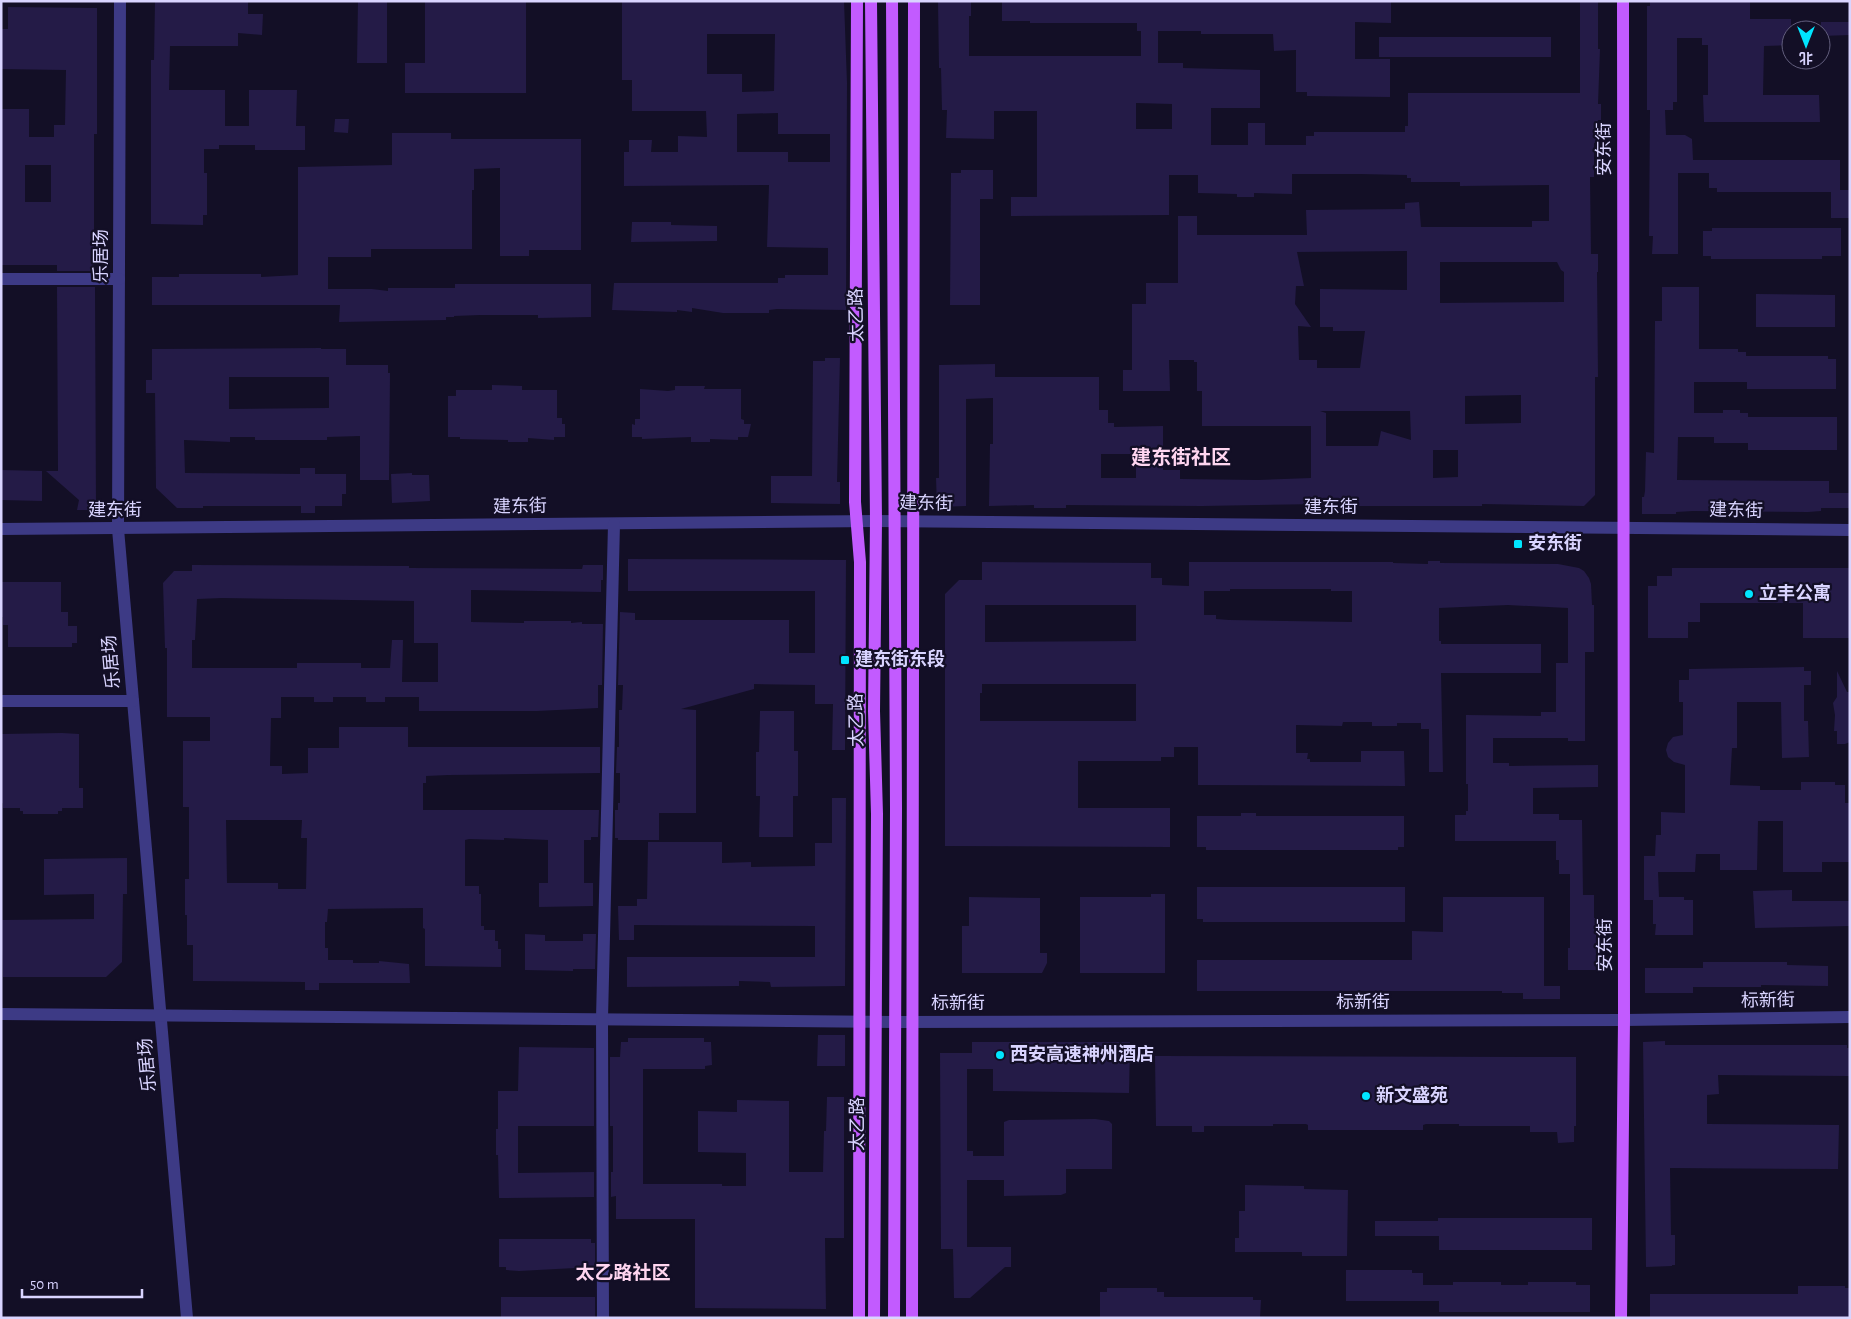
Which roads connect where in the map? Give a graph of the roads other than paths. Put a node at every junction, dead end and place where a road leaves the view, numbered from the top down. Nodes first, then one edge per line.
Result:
1 (120, 1) edge
2 (857, 1) edge
3 (871, 1) edge
4 (892, 1) edge
5 (914, 1) edge
6 (1623, 1) edge
7 (1, 279) edge
8 (119, 279) junction
9 (856, 521) junction
10 (876, 521) junction
11 (894, 521) junction
12 (913, 522) junction
13 (614, 524) junction
14 (1622, 528) junction
15 (1, 529) edge
16 (118, 529) junction
17 (1850, 530) edge
18 (1, 701) edge
19 (134, 701) junction
20 (1, 1014) edge
21 (161, 1015) junction
22 (1850, 1017) edge
23 (602, 1019) junction
24 (1624, 1020) junction
25 (860, 1021) junction
26 (876, 1022) junction
27 (894, 1022) junction
28 (912, 1022) junction
29 (188, 1318) edge
30 (603, 1318) edge
31 (858, 1318) edge
32 (874, 1318) edge
33 (894, 1318) edge
34 (912, 1318) edge
35 (1621, 1318) edge

1 - 8 street, 乐居场
2 - 9 main road
3 - 10 main road, 太乙路
4 - 11 main road, 太乙路
5 - 12 main road
6 - 14 main road, 安东街
7 - 8 street
8 - 16 street, 乐居场
9 - 10 street, 建东街
9 - 13 street, 建东街
9 - 25 main road
10 - 11 street, 建东街
10 - 26 main road, 太乙路
11 - 12 street, 建东街
11 - 27 main road, 太乙路
12 - 14 street, 建东街
12 - 28 main road
13 - 16 street, 建东街
13 - 23 street
14 - 17 street, 建东街
14 - 24 main road, 安东街
15 - 16 street, 建东街
16 - 19 street, 乐居场
18 - 19 street
19 - 21 street, 乐居场
20 - 21 street, 标新街
21 - 23 street, 标新街
21 - 29 street, 乐居场
22 - 24 street, 标新街
23 - 25 street, 标新街
23 - 30 street
24 - 28 street, 标新街
24 - 35 main road, 安东街
25 - 26 street, 标新街
25 - 31 main road
26 - 27 street, 标新街
26 - 32 main road, 太乙路
27 - 28 street, 标新街
27 - 33 main road, 太乙路
28 - 34 main road

